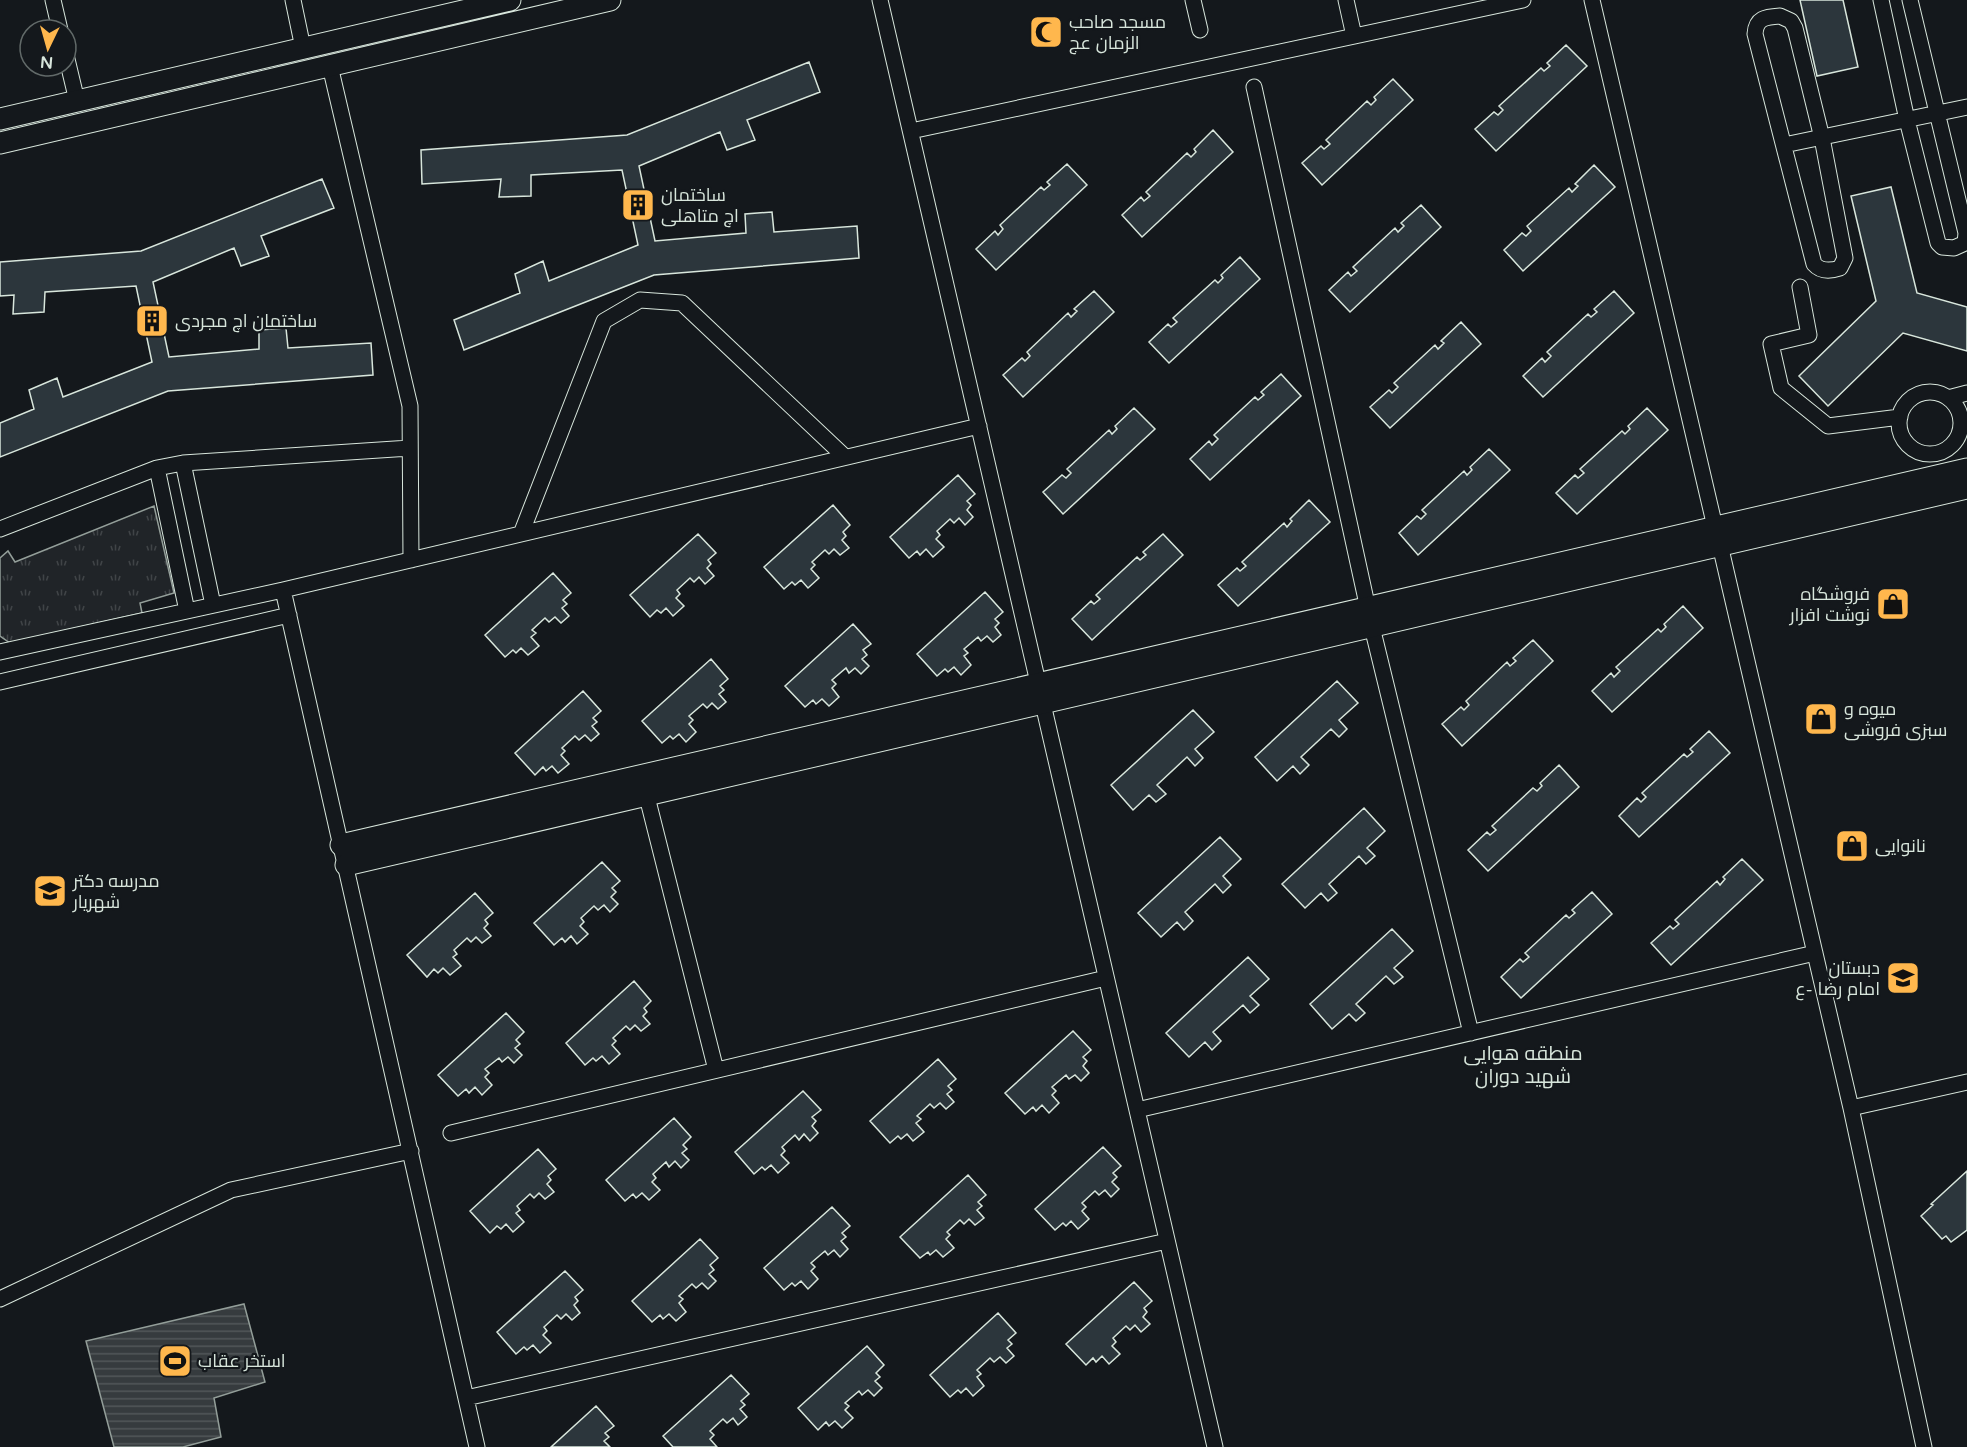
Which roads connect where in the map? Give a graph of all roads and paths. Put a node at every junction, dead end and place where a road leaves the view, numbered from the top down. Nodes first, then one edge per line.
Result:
1 (53, 0) edge
2 (292, 0) edge
3 (510, 0) edge
4 (610, 0) edge
5 (880, 0) edge
6 (1193, 0) edge
7 (1346, 0) edge
8 (1523, 0) edge
9 (1592, 0) edge
10 (1881, 0) edge
11 (1910, 0) edge
12 (583, 3) edge
13 (57, 18) edge
14 (1200, 30) dead end
15 (1354, 36) junction
16 (303, 48) junction
17 (330, 66) junction
18 (72, 78) edge
19 (1254, 87) dead end
20 (77, 101) junction
21 (1967, 107) edge
22 (1937, 114) junction
23 (0, 119) edge
24 (1907, 120) junction
25 (911, 131) junction
26 (1822, 138) junction
27 (0, 143) edge
28 (1784, 145) junction
29 (1800, 287) dead end
30 (1967, 393) edge
31 (1948, 398) junction
32 (1900, 417) junction
33 (979, 426) junction
34 (410, 448) junction
35 (1941, 452) junction
36 (845, 457) junction
37 (183, 463) junction
38 (157, 468) junction
39 (1959, 480) edge
40 (0, 529) edge
41 (520, 534) junction
42 (1717, 536) junction
43 (411, 560) junction
44 (283, 590) junction
45 (213, 606) junction
46 (187, 611) junction
47 (289, 615) junction
48 (1370, 617) junction
49 (0, 652) edge
50 (0, 682) edge
51 (1040, 693) junction
52 (644, 785) junction
53 (342, 845) junction
54 (346, 865) junction
55 (1815, 953) junction
56 (1106, 978) junction
57 (1471, 1033) junction
58 (716, 1070) junction
59 (1967, 1082) edge
60 (1851, 1108) junction
61 (1137, 1110) junction
62 (451, 1133) dead end
63 (411, 1151) junction
64 (1167, 1241) junction
65 (0, 1299) edge
66 (466, 1398) junction
67 (477, 1447) edge
68 (1215, 1447) edge
69 (1924, 1447) edge

1 - 13 street
2 - 16 street
3 - 16 street
4 - 12 street
5 - 25 street
6 - 14 street
7 - 15 street
8 - 15 street
9 - 42 street
10 - 24 street
11 - 22 street
12 - 17 street
15 - 25 street
16 - 20 street
17 - 27 street
17 - 34 street
18 - 20 street
19 - 48 street
20 - 23 street
21 - 22 street
22 - 24 street
22 - 24 street
24 - 26 street
25 - 33 street
26 - 28 street
26 - 28 street
26 - 28 street
29 - 32 street
30 - 31 street
31 - 32 street
31 - 35 street
32 - 35 street
33 - 36 street
33 - 51 street
34 - 37 street
34 - 43 street
35 - 39 street
36 - 41 street
36 - 41 street
37 - 38 street
37 - 45 street
38 - 40 street
38 - 46 street
39 - 42 street
41 - 43 street
42 - 48 street
42 - 55 street
43 - 44 street
44 - 45 street
44 - 47 street
45 - 46 street
46 - 49 street
47 - 50 street
47 - 53 street
48 - 51 street
48 - 57 street
51 - 52 street
51 - 56 street
52 - 53 street
52 - 54 street
52 - 58 street
53 - 54 street
54 - 63 street
55 - 57 street
55 - 60 street
56 - 58 street
56 - 61 street
57 - 61 street
58 - 62 street
59 - 60 street
60 - 69 street
61 - 64 street
63 - 65 street
63 - 66 street
64 - 66 street
64 - 68 street
66 - 67 street

